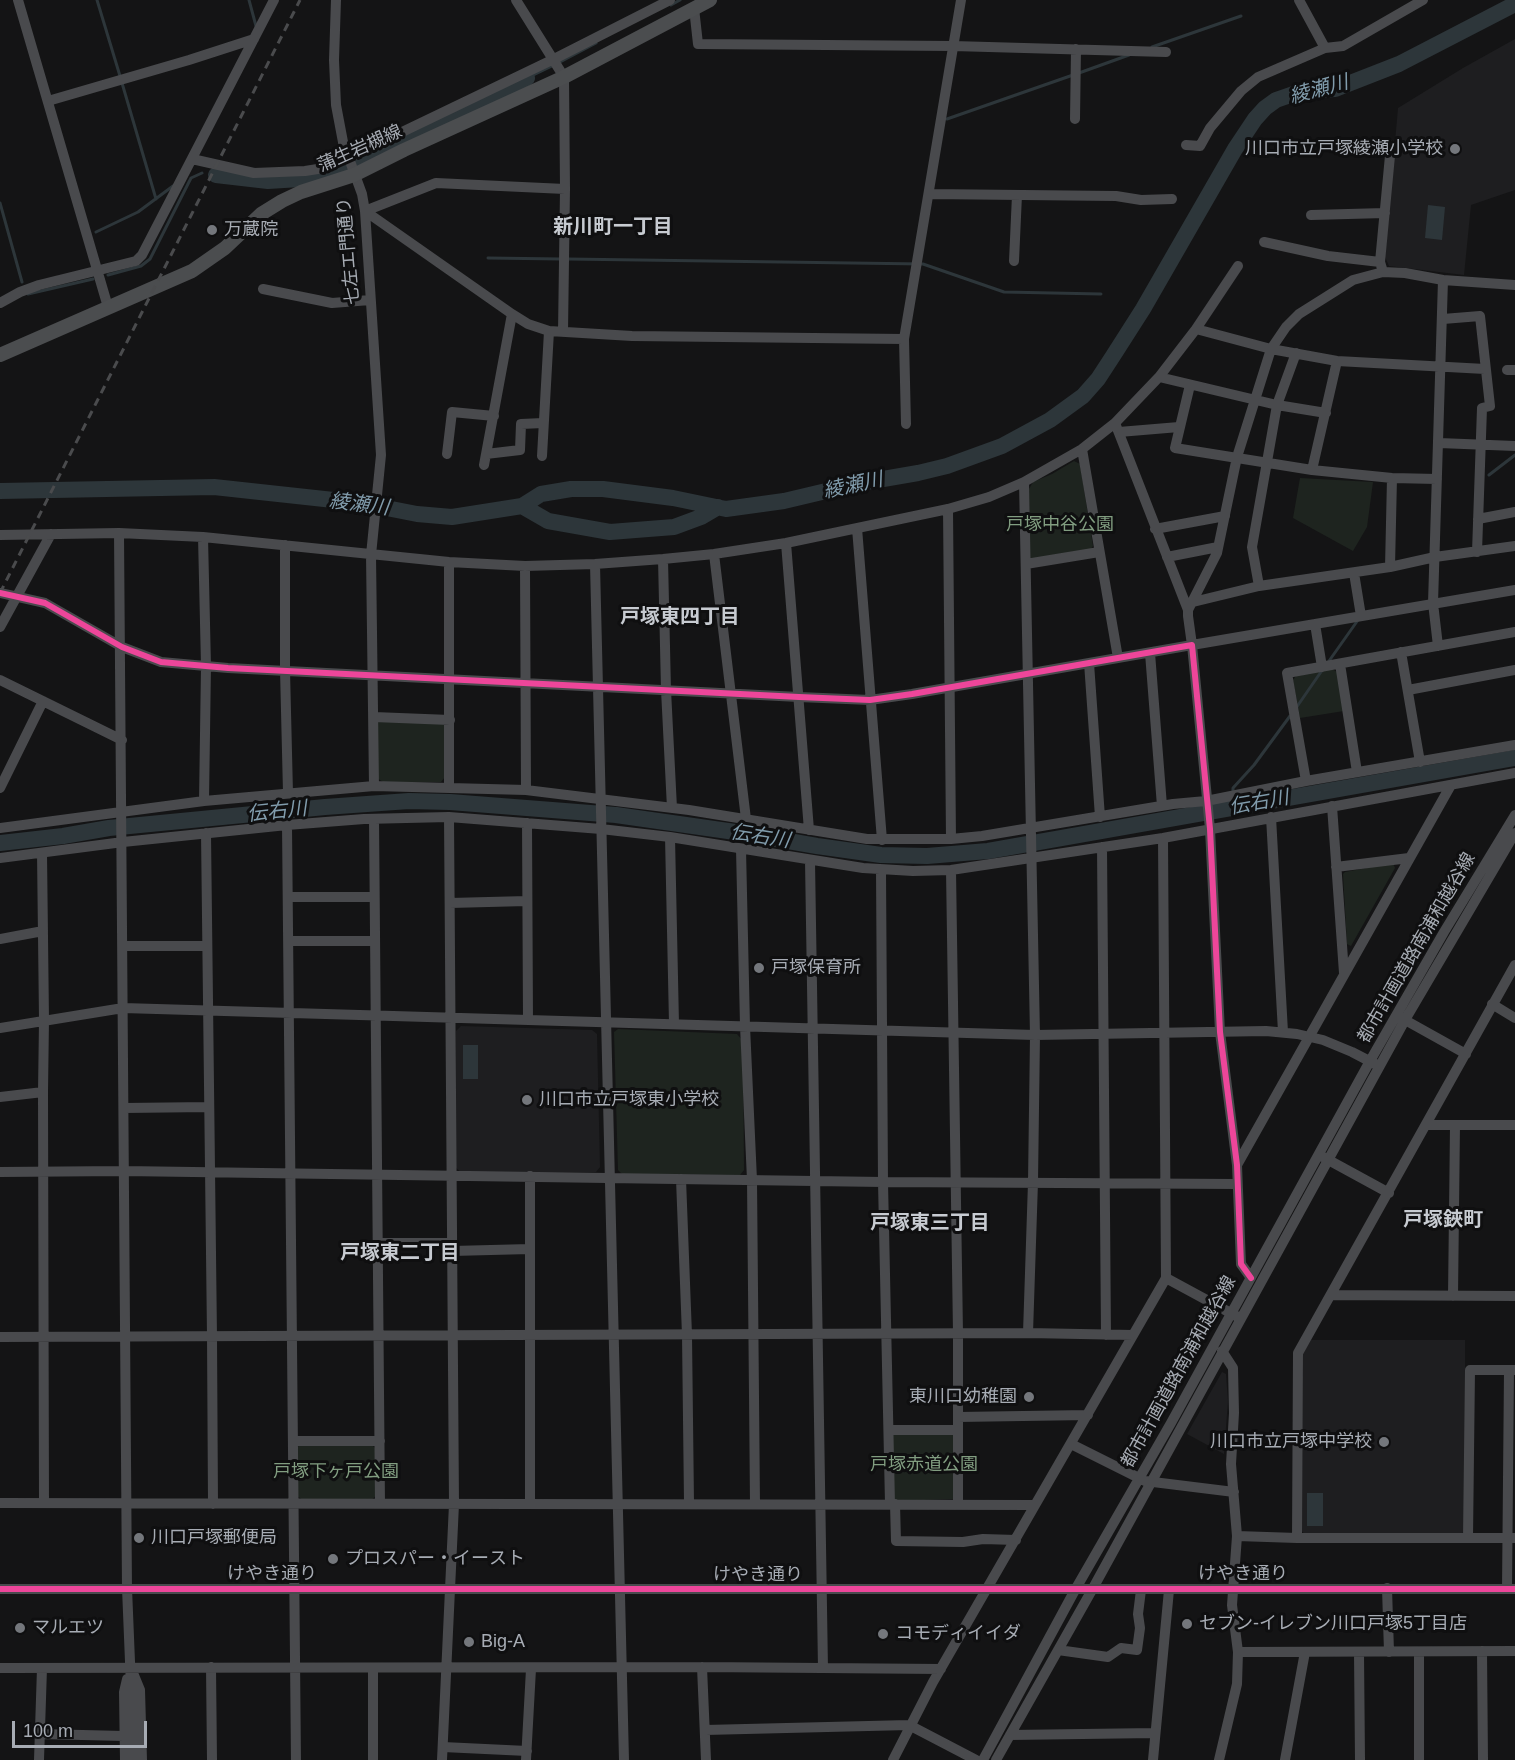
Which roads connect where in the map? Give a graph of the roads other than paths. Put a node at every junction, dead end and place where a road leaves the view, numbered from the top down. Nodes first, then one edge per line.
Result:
1 (18, 0) edge
2 (274, 0) edge
3 (336, 0) edge
4 (516, 0) edge
5 (670, 0) edge
6 (710, 0) edge
7 (961, 0) edge
8 (1299, 0) edge
9 (1423, 0) edge
10 (694, 8) junction
11 (254, 39) junction
12 (953, 46) junction
13 (1325, 48) junction
14 (1076, 49) junction
15 (1166, 52) dead end
16 (554, 59) junction
17 (564, 77) junction
18 (48, 101) junction
19 (1075, 119) dead end
20 (1186, 145) dead end
21 (1391, 145) dead end
22 (348, 158) junction
23 (192, 159) junction
24 (354, 175) junction
25 (565, 189) junction
26 (928, 194) junction
27 (1017, 195) junction
28 (1172, 199) dead end
29 (365, 211) junction
30 (1385, 213) junction
31 (1311, 215) dead end
32 (1264, 242) dead end
33 (1014, 261) dead end
34 (1238, 266) dead end
35 (1382, 267) junction
36 (97, 272) junction
37 (1443, 280) junction
38 (1515, 285) edge
39 (263, 289) dead end
40 (370, 300) junction
41 (0, 303) edge
42 (108, 307) junction
43 (512, 314) junction
44 (1443, 319) junction
45 (1196, 329) junction
46 (555, 332) junction
47 (904, 339) junction
48 (1271, 349) junction
49 (1296, 352) junction
50 (0, 355) edge
51 (1338, 362) junction
52 (1442, 367) junction
53 (1485, 369) junction
54 (1159, 377) junction
55 (1190, 385) junction
56 (1254, 399) junction
57 (1277, 405) junction
58 (1326, 413) junction
59 (494, 416) junction
60 (543, 423) junction
61 (906, 424) dead end
62 (1117, 427) junction
63 (1179, 427) junction
64 (1439, 443) junction
65 (1480, 445) junction
66 (1515, 446) edge
67 (1082, 448) junction
68 (447, 454) dead end
69 (542, 456) dead end
70 (1237, 457) junction
71 (1267, 463) junction
72 (1312, 470) junction
73 (1392, 478) junction
74 (1437, 479) junction
75 (1024, 482) junction
76 (948, 509) junction
77 (1515, 512) edge
78 (1225, 516) junction
79 (1478, 519) junction
80 (857, 528) junction
81 (1155, 529) junction
82 (119, 533) junction
83 (51, 534) junction
84 (0, 535) edge
85 (204, 537) junction
86 (786, 543) junction
87 (285, 545) junction
88 (1515, 546) edge
89 (1218, 547) junction
90 (372, 550) junction
91 (1099, 552) junction
92 (1477, 552) junction
93 (714, 554) junction
94 (1167, 556) junction
95 (1435, 557) junction
96 (663, 559) junction
97 (449, 562) junction
98 (595, 564) junction
99 (1026, 564) junction
100 (525, 566) junction
101 (1390, 567) junction
102 (1354, 573) junction
103 (1258, 586) junction
104 (1515, 590) edge
105 (0, 593) edge
106 (16, 596) junction
107 (1432, 603) junction
108 (1191, 606) junction
109 (1361, 616) junction
110 (1315, 624) junction
111 (0, 627) edge
112 (1515, 632) edge
113 (1192, 645) junction
114 (1438, 646) junction
115 (122, 647) junction
116 (1401, 652) junction
117 (1150, 653) junction
118 (1118, 658) junction
119 (1089, 663) junction
120 (1340, 664) junction
121 (206, 666) junction
122 (1322, 667) junction
123 (285, 670) junction
124 (1515, 670) edge
125 (1028, 674) junction
126 (373, 675) junction
127 (450, 679) junction
128 (0, 680) edge
129 (526, 683) junction
130 (599, 687) junction
131 (950, 688) junction
132 (666, 690) junction
133 (1408, 690) junction
134 (731, 694) junction
135 (799, 697) junction
136 (870, 700) junction
137 (43, 701) junction
138 (374, 717) junction
139 (450, 720) junction
140 (122, 740) junction
141 (1515, 745) edge
142 (1420, 762) junction
143 (1358, 772) junction
144 (1515, 773) edge
145 (1306, 781) junction
146 (1451, 785) junction
147 (374, 786) junction
148 (448, 787) junction
149 (0, 788) edge
150 (526, 790) junction
151 (288, 793) junction
152 (204, 801) junction
153 (1206, 801) junction
154 (601, 802) junction
155 (1162, 806) junction
156 (1332, 806) junction
157 (672, 808) junction
158 (122, 814) junction
159 (1515, 815) edge
160 (449, 817) junction
161 (1100, 817) junction
162 (1272, 817) junction
163 (374, 819) junction
164 (746, 819) junction
165 (527, 823) junction
166 (287, 825) junction
167 (601, 826) junction
168 (0, 828) edge
169 (1210, 829) junction
170 (809, 830) junction
171 (1031, 831) junction
172 (206, 833) junction
173 (1515, 833) edge
174 (670, 837) junction
175 (951, 838) junction
176 (1163, 838) junction
177 (123, 839) junction
178 (882, 840) junction
179 (1102, 847) junction
180 (741, 849) junction
181 (42, 853) junction
182 (1032, 856) junction
183 (0, 858) edge
184 (1409, 858) junction
185 (810, 861) junction
186 (1336, 867) junction
187 (881, 870) junction
188 (951, 870) junction
189 (288, 897) junction
190 (373, 897) junction
191 (527, 900) junction
192 (450, 903) junction
193 (43, 931) junction
194 (0, 939) edge
195 (289, 941) junction
196 (374, 941) junction
197 (123, 946) junction
198 (207, 946) junction
199 (1515, 965) edge
200 (1344, 973) junction
201 (1492, 1004) junction
202 (123, 1008) junction
203 (208, 1009) junction
204 (290, 1012) junction
205 (375, 1015) junction
206 (452, 1017) junction
207 (1515, 1018) edge
208 (44, 1020) junction
209 (528, 1020) junction
210 (1405, 1020) junction
211 (606, 1023) junction
212 (674, 1024) junction
213 (745, 1026) junction
214 (0, 1028) edge
215 (812, 1029) junction
216 (883, 1031) junction
217 (1220, 1032) junction
218 (1284, 1032) junction
219 (954, 1033) junction
220 (1165, 1033) junction
221 (1103, 1034) junction
222 (1035, 1035) junction
223 (1308, 1036) junction
224 (1466, 1054) junction
225 (1375, 1064) junction
226 (43, 1092) junction
227 (0, 1097) edge
228 (209, 1107) junction
229 (124, 1108) junction
230 (1427, 1125) junction
231 (1455, 1125) junction
232 (1515, 1125) edge
233 (1324, 1157) junction
234 (1237, 1165) junction
235 (124, 1171) junction
236 (0, 1172) edge
237 (44, 1172) junction
238 (209, 1173) junction
239 (290, 1174) junction
240 (452, 1175) junction
241 (376, 1176) junction
242 (530, 1176) junction
243 (610, 1178) junction
244 (681, 1179) junction
245 (752, 1180) junction
246 (815, 1181) junction
247 (883, 1182) junction
248 (957, 1182) junction
249 (1033, 1182) junction
250 (1105, 1182) junction
251 (1166, 1183) junction
252 (1237, 1185) junction
253 (1389, 1193) junction
254 (378, 1243) junction
255 (452, 1247) junction
256 (530, 1249) junction
257 (1166, 1278) junction
258 (1251, 1278) junction
259 (1331, 1294) junction
260 (1453, 1296) junction
261 (1515, 1296) edge
262 (1237, 1316) junction
263 (958, 1333) junction
264 (1028, 1333) junction
265 (752, 1334) junction
266 (818, 1334) junction
267 (887, 1334) junction
268 (126, 1335) junction
269 (530, 1335) junction
270 (613, 1335) junction
271 (687, 1335) junction
272 (1106, 1335) junction
273 (1133, 1335) junction
274 (292, 1336) junction
275 (379, 1336) junction
276 (452, 1336) junction
277 (0, 1337) edge
278 (44, 1337) junction
279 (212, 1337) junction
280 (1222, 1351) junction
281 (1512, 1370) edge
282 (1088, 1415) junction
283 (958, 1417) junction
284 (889, 1430) junction
285 (958, 1430) junction
286 (294, 1441) junction
287 (380, 1442) junction
288 (1071, 1444) junction
289 (1138, 1479) junction
290 (1152, 1481) junction
291 (1234, 1492) junction
292 (44, 1502) junction
293 (0, 1503) edge
294 (127, 1503) junction
295 (380, 1503) junction
296 (530, 1503) junction
297 (618, 1503) junction
298 (689, 1503) junction
299 (213, 1504) junction
300 (294, 1504) junction
301 (453, 1504) junction
302 (754, 1504) junction
303 (820, 1504) junction
304 (892, 1504) junction
305 (1035, 1504) junction
306 (958, 1505) junction
307 (1237, 1536) junction
308 (1297, 1538) junction
309 (1468, 1538) junction
310 (1511, 1538) edge
311 (1016, 1540) junction
312 (127, 1588) junction
313 (1387, 1588) junction
314 (0, 1589) edge
315 (294, 1589) junction
316 (1234, 1589) junction
317 (1511, 1589) edge
318 (450, 1590) junction
319 (620, 1590) junction
320 (821, 1590) junction
321 (988, 1590) junction
322 (1074, 1590) junction
323 (1092, 1590) junction
324 (1142, 1590) junction
325 (1169, 1590) junction
326 (1058, 1650) junction
327 (1482, 1651) junction
328 (1515, 1651) edge
329 (1238, 1652) junction
330 (1305, 1652) junction
331 (1389, 1652) junction
332 (1419, 1652) junction
333 (1359, 1653) junction
334 (130, 1667) junction
335 (211, 1667) junction
336 (702, 1667) junction
337 (0, 1668) edge
338 (42, 1668) junction
339 (295, 1668) junction
340 (446, 1668) junction
341 (622, 1668) junction
342 (823, 1668) junction
343 (373, 1669) junction
344 (531, 1669) junction
345 (941, 1669) junction
346 (909, 1725) junction
347 (705, 1730) junction
348 (1155, 1733) junction
349 (40, 1734) junction
350 (1010, 1735) junction
351 (124, 1736) junction
352 (443, 1747) junction
353 (526, 1755) edge
354 (39, 1760) edge
355 (126, 1760) edge
356 (134, 1760) edge
357 (142, 1760) edge
358 (212, 1760) edge
359 (296, 1760) edge
360 (373, 1760) edge
361 (442, 1760) edge
362 (624, 1760) edge
363 (706, 1760) edge
364 (893, 1760) edge
365 (976, 1760) edge
366 (983, 1760) edge
367 (996, 1760) edge
368 (1153, 1760) edge
369 (1219, 1760) edge
370 (1285, 1760) edge
371 (1360, 1760) edge
372 (1419, 1760) edge
373 (1483, 1760) edge

1 - 18 street
2 - 11 street
3 - 22 street, 七左エ門通り
4 - 16 street
5 - 16 street
6 - 10 main road, 蒲生岩槻線
7 - 12 street
8 - 13 street
9 - 13 street
10 - 12 street
10 - 17 main road, 蒲生岩槻線
11 - 18 street
11 - 23 street
12 - 14 street
12 - 26 street
13 - 20 street
14 - 15 street
14 - 19 street
16 - 17 street
16 - 22 street
17 - 24 main road, 蒲生岩槻線
17 - 25 street
18 - 36 street
21 - 30 street
22 - 23 street
22 - 24 street, 七左エ門通り
23 - 36 street
24 - 29 street, 七左エ門通り
24 - 42 main road, 蒲生岩槻線
25 - 29 street
25 - 46 street
26 - 27 street
26 - 47 street
27 - 28 street
27 - 33 street
29 - 40 street, 七左エ門通り
29 - 43 street
30 - 31 street
30 - 35 street
32 - 35 street
34 - 45 street
35 - 37 street
35 - 48 street
36 - 41 street
36 - 42 street
37 - 38 street
37 - 44 street
39 - 40 street
40 - 90 street, 七左エ門通り
42 - 50 main road, 蒲生岩槻線
43 - 46 street
43 - 59 street
44 - 52 street
44 - 53 street
45 - 48 street
45 - 54 street
46 - 47 street
46 - 60 street
47 - 61 street
48 - 49 street
48 - 56 street
49 - 51 street
49 - 57 street
51 - 52 street
51 - 58 street
52 - 53 street
52 - 64 street
53 - 65 street
54 - 55 street
54 - 62 street
55 - 56 street
55 - 63 street
56 - 57 street
56 - 70 street
57 - 58 street
57 - 71 street
58 - 72 street
59 - 60 street
59 - 68 street
60 - 69 street
62 - 63 street
62 - 67 street
62 - 81 street
63 - 70 street
64 - 65 street
64 - 74 street
65 - 66 street
65 - 79 street
67 - 75 street
67 - 91 street
70 - 71 street
70 - 78 street
71 - 72 street
71 - 103 street
72 - 73 street
73 - 74 street
73 - 101 street
74 - 95 street
75 - 76 street
75 - 99 street
76 - 80 street
76 - 131 street
77 - 79 street
78 - 81 street
78 - 89 street
79 - 92 street
80 - 86 street
80 - 136 street
81 - 94 street
82 - 83 street
82 - 85 street
82 - 115 street
83 - 84 street
83 - 106 street
85 - 87 street
85 - 121 street
86 - 93 street
86 - 135 street
87 - 90 street
87 - 123 street
88 - 92 street
89 - 94 street
89 - 108 street
90 - 97 street
90 - 126 street, 七左エ門通り
91 - 99 street
91 - 118 street
92 - 95 street
93 - 96 street
93 - 134 street
94 - 108 street
95 - 101 street
95 - 107 street
96 - 98 street
96 - 132 street
97 - 100 street
97 - 127 street
98 - 100 street
98 - 130 street
99 - 125 street
100 - 129 street
101 - 102 street
102 - 103 street
102 - 109 street
103 - 108 street
104 - 107 street
105 - 106 street
106 - 111 street
106 - 115 street
107 - 109 street
107 - 114 street
108 - 113 street
109 - 110 street
110 - 113 street
110 - 122 street
112 - 114 street
113 - 117 street
113 - 153 street
114 - 116 street
115 - 121 street
115 - 140 street
116 - 120 street
116 - 133 street
117 - 118 street
117 - 155 street
118 - 119 street
119 - 125 street
119 - 161 street
120 - 122 street
120 - 143 street
121 - 123 street
121 - 152 street
122 - 145 street
123 - 126 street
123 - 151 street
124 - 133 street
125 - 131 street
125 - 171 street
126 - 127 street
126 - 138 street, 七左エ門通り
127 - 129 street
127 - 139 street
128 - 137 street
129 - 130 street
129 - 150 street
130 - 132 street
130 - 154 street
131 - 136 street
131 - 175 street
132 - 134 street
132 - 157 street
133 - 142 street
134 - 135 street
134 - 164 street
135 - 136 street
135 - 170 street
136 - 178 street
137 - 140 street
137 - 149 street
138 - 139 street
138 - 147 street, 七左エ門通り
139 - 148 street
140 - 158 street
141 - 142 street
142 - 143 street
143 - 145 street
144 - 146 street
145 - 153 street
146 - 156 street
146 - 184 street
147 - 148 street
147 - 151 street
148 - 150 street
150 - 154 street
151 - 152 street
152 - 158 street
153 - 155 street
153 - 169 street
154 - 157 street
154 - 167 street
155 - 161 street
156 - 162 street
156 - 186 street
157 - 164 street
158 - 168 street
158 - 177 street
159 - 225 street, 都市計画道路南浦和越谷線
160 - 163 street
160 - 165 street
160 - 192 street
161 - 171 street
162 - 169 street
162 - 218 street
163 - 166 street
163 - 190 street
164 - 170 street
165 - 167 street
165 - 191 street
166 - 172 street
166 - 189 street
167 - 174 street
167 - 211 street
169 - 176 street
169 - 217 street
170 - 178 street
171 - 175 street
171 - 182 street
172 - 177 street
172 - 198 street
173 - 210 street, 都市計画道路南浦和越谷線
174 - 180 street
174 - 212 street
175 - 178 street
176 - 179 street
176 - 220 street
177 - 181 street
177 - 197 street
179 - 182 street
179 - 221 street
180 - 185 street
180 - 213 street
181 - 183 street
181 - 193 street
182 - 188 street
182 - 222 street
184 - 186 street
184 - 200 street
185 - 187 street
185 - 215 street
186 - 200 street
187 - 188 street
187 - 216 street
188 - 219 street
189 - 190 street
189 - 195 street
190 - 196 street
191 - 192 street
191 - 209 street
192 - 206 street
193 - 194 street
193 - 208 street
195 - 196 street
195 - 204 street
196 - 205 street
197 - 198 street
197 - 202 street
198 - 203 street
199 - 201 street
200 - 223 street
201 - 207 street
201 - 224 street
202 - 203 street
202 - 208 street
202 - 229 street
203 - 204 street
203 - 228 street
204 - 205 street
204 - 239 street
205 - 206 street
205 - 241 street
206 - 209 street
206 - 240 street
208 - 214 street
208 - 226 street
209 - 211 street
210 - 224 street
210 - 225 street, 都市計画道路南浦和越谷線
211 - 212 street
211 - 243 street
212 - 213 street
213 - 215 street
213 - 245 street
215 - 216 street
215 - 246 street
216 - 219 street
216 - 247 street
217 - 218 street
217 - 220 street
217 - 234 street
218 - 223 street
219 - 222 street
219 - 248 street
220 - 221 street
220 - 251 street
221 - 222 street
221 - 250 street
222 - 249 street
223 - 225 street
223 - 234 street
224 - 230 street
225 - 233 street, 都市計画道路南浦和越谷線
226 - 227 street
226 - 237 street
228 - 229 street
228 - 238 street
229 - 235 street
230 - 231 street
230 - 253 street
231 - 232 street
231 - 260 street
233 - 253 street
233 - 258 street, 都市計画道路南浦和越谷線
233 - 262 street, 都市計画道路南浦和越谷線
234 - 252 street
235 - 237 street
235 - 238 street
235 - 268 street
236 - 237 street
237 - 278 street
238 - 239 street
238 - 279 street
239 - 241 street
239 - 274 street
240 - 241 street
240 - 242 street
240 - 255 street
241 - 254 street
242 - 243 street
242 - 256 street
243 - 244 street
243 - 270 street
244 - 245 street
244 - 271 street
245 - 246 street
245 - 265 street
246 - 247 street
246 - 266 street
247 - 248 street
247 - 267 street
248 - 249 street
248 - 263 street
249 - 250 street
249 - 264 street
250 - 251 street
250 - 272 street
251 - 252 street
251 - 257 street
252 - 258 street
253 - 259 street
254 - 255 street
254 - 275 street
255 - 256 street
255 - 276 street
256 - 269 street
257 - 262 street
257 - 273 street
258 - 262 street, 都市計画道路南浦和越谷線
259 - 260 street
259 - 308 street
260 - 261 street
262 - 280 street, 都市計画道路南浦和越谷線
262 - 289 street, 都市計画道路南浦和越谷線
263 - 264 street
263 - 267 street
263 - 283 street
264 - 272 street
265 - 266 street
265 - 271 street
265 - 302 street
266 - 267 street
266 - 303 street
267 - 284 street
268 - 278 street
268 - 279 street
268 - 294 street
269 - 270 street
269 - 276 street
269 - 296 street
270 - 271 street
270 - 297 street
271 - 298 street
272 - 273 street
273 - 282 street
274 - 275 street
274 - 279 street
274 - 286 street
275 - 276 street
275 - 287 street
276 - 301 street
277 - 278 street
278 - 292 street
279 - 299 street
280 - 290 street, 都市計画道路南浦和越谷線
280 - 291 street
281 - 309 street
281 - 310 street
282 - 283 street
282 - 288 street
283 - 285 street
284 - 285 street
284 - 304 street
285 - 306 street
286 - 287 street
286 - 300 street
287 - 295 street
288 - 289 street
288 - 305 street
289 - 290 street
289 - 322 street, 都市計画道路南浦和越谷線
290 - 291 street
290 - 323 street, 都市計画道路南浦和越谷線
291 - 307 street
292 - 293 street
292 - 294 street
294 - 299 street
294 - 312 street
295 - 300 street
295 - 301 street
296 - 297 street
296 - 301 street
297 - 298 street
297 - 319 street
298 - 302 street
299 - 300 street
300 - 315 street
301 - 318 street
302 - 303 street
303 - 304 street
303 - 320 street
304 - 306 street
304 - 311 street
305 - 306 street
305 - 311 street
307 - 308 street
307 - 316 street
308 - 309 street
309 - 310 street
310 - 317 street
311 - 321 street
312 - 314 street, けやき通り
312 - 315 street, けやき通り
312 - 334 street
313 - 316 street, けやき通り
313 - 317 street, けやき通り
313 - 331 street
315 - 318 street, けやき通り
315 - 339 street
316 - 325 street, けやき通り
316 - 329 street
318 - 319 street, けやき通り
318 - 340 street
319 - 320 street, けやき通り
319 - 341 street
320 - 321 street, けやき通り
320 - 342 street
321 - 322 street, けやき通り
321 - 345 street
322 - 323 street, けやき通り
322 - 366 street, 都市計画道路南浦和越谷線
323 - 324 street, けやき通り
323 - 326 street, 都市計画道路南浦和越谷線
324 - 325 street, けやき通り
324 - 326 street
325 - 348 street
326 - 350 street, 都市計画道路南浦和越谷線
327 - 328 street
327 - 332 street
327 - 373 street
329 - 330 street
329 - 369 street
330 - 333 street
330 - 370 street
331 - 332 street
331 - 333 street
332 - 372 street
333 - 371 street
334 - 335 street
334 - 338 street
334 - 351 street
334 - 356 street
334 - 357 street
335 - 339 street
335 - 358 street
336 - 341 street
336 - 342 street
336 - 347 street
337 - 338 street
338 - 349 street
339 - 343 street
339 - 359 street
340 - 343 street
340 - 344 street
340 - 352 street
341 - 344 street
341 - 362 street
342 - 345 street
343 - 360 street
344 - 353 street
345 - 346 street
346 - 347 street
346 - 364 street
346 - 365 street
347 - 363 street
348 - 350 street
348 - 368 street
349 - 351 street
349 - 354 street
350 - 367 street, 都市計画道路南浦和越谷線
351 - 355 street
352 - 353 street
352 - 361 street

